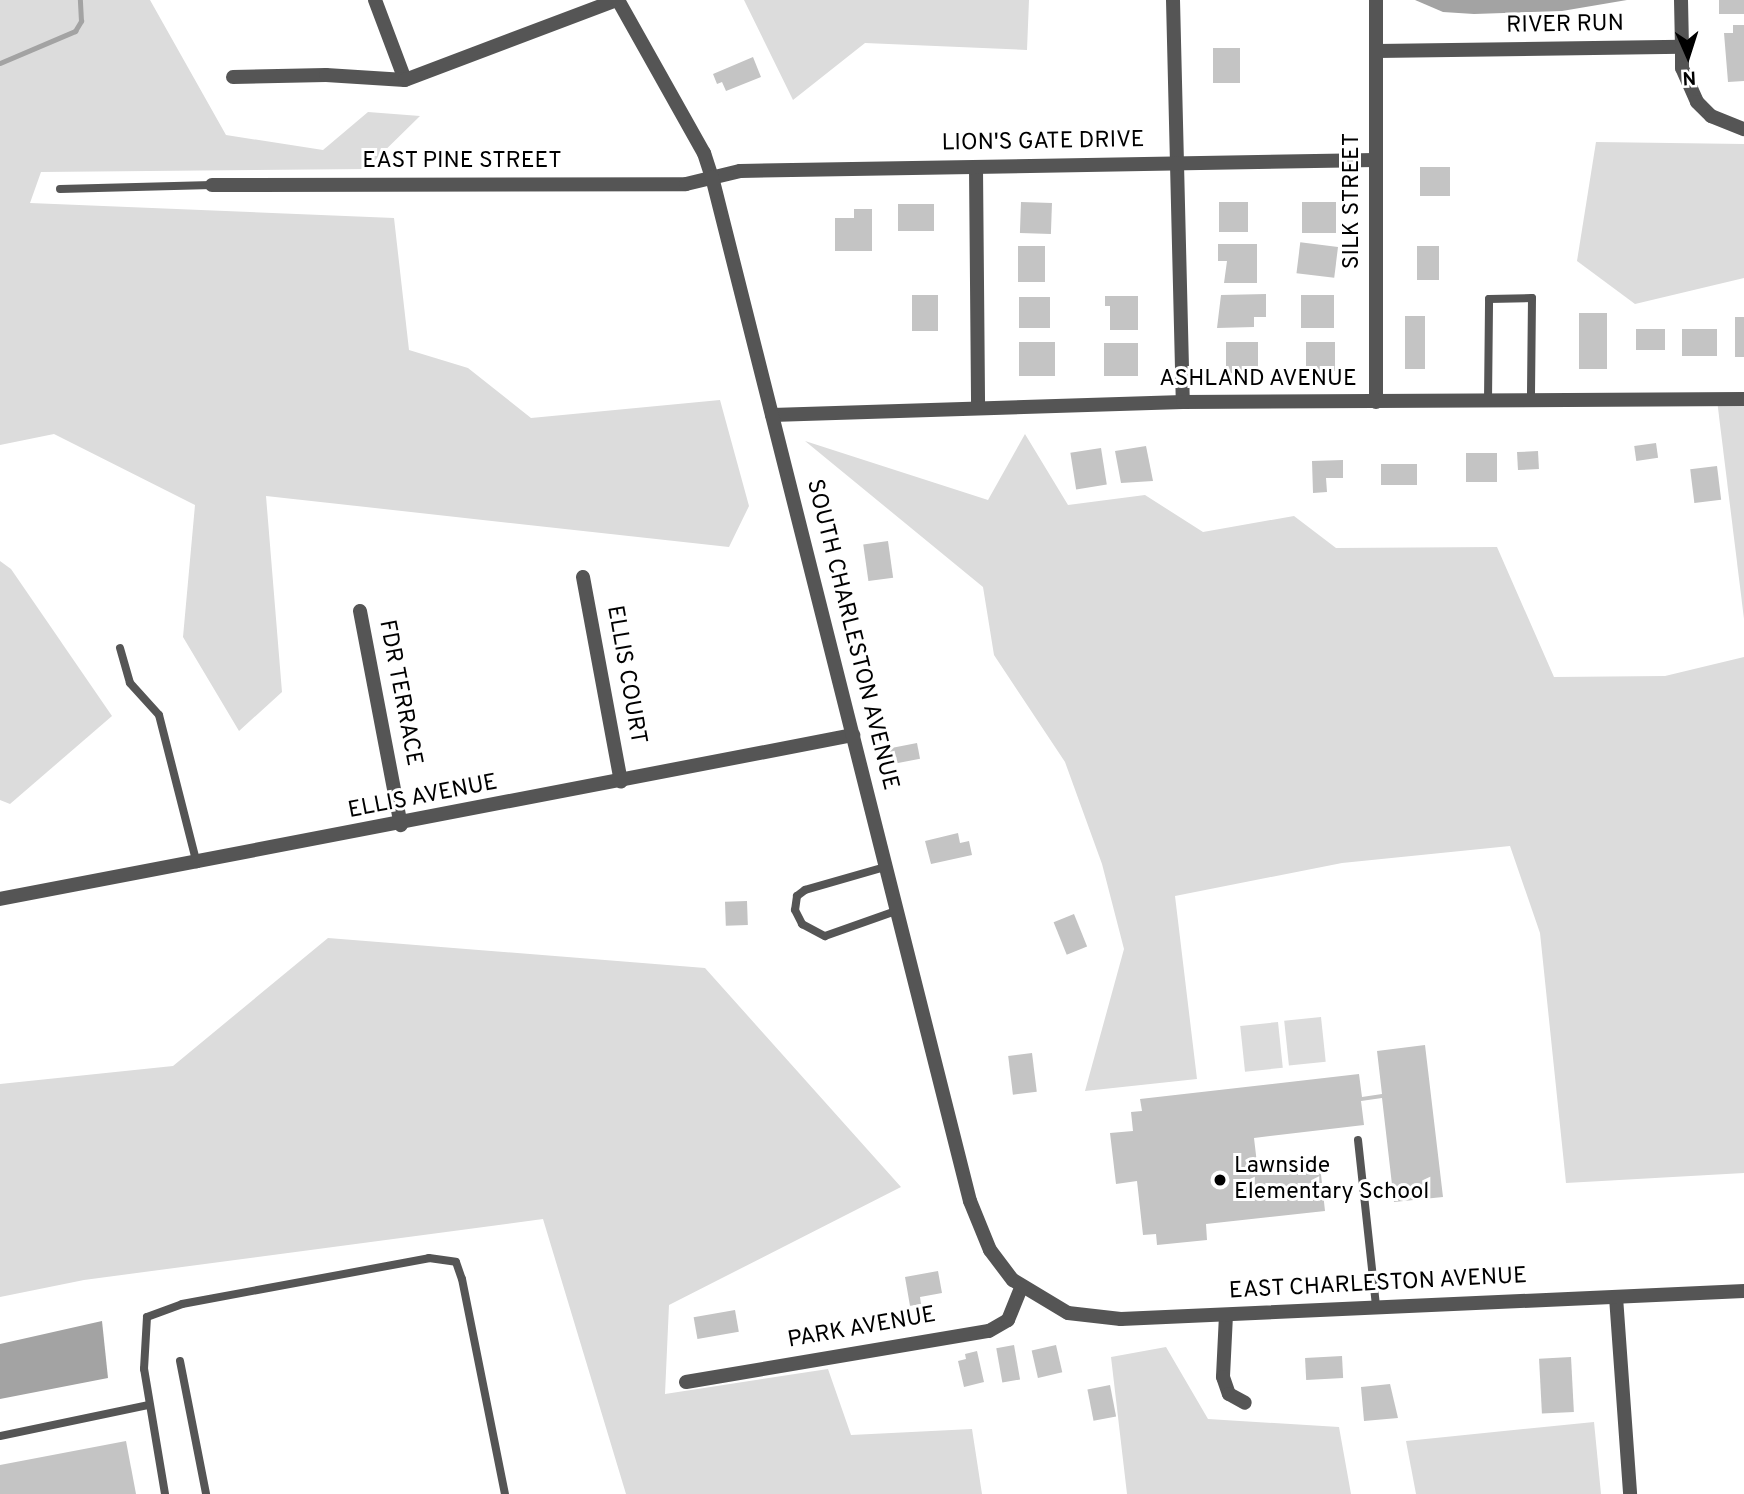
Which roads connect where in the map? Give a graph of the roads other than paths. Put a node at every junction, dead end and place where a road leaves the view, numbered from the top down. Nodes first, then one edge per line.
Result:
1 (375, 0) edge
2 (617, 0) edge
3 (1173, 0) edge
4 (1376, 0) edge
5 (1681, 0) edge
6 (1682, 47) junction
7 (1377, 51) junction
8 (233, 77) dead end
9 (405, 80) junction
10 (1744, 129) edge
11 (1375, 160) junction
12 (1179, 163) junction
13 (976, 168) junction
14 (712, 177) junction
15 (212, 185) joint
16 (60, 189) dead end
17 (1744, 399) edge
18 (1488, 401) junction
19 (1531, 401) junction
20 (1183, 402) junction
21 (1376, 402) junction
22 (978, 407) junction
23 (772, 415) junction
24 (583, 576) dead end
25 (360, 611) dead end
26 (121, 648) dead end
27 (853, 735) junction
28 (621, 782) junction
29 (401, 825) junction
30 (197, 864) junction
31 (885, 867) junction
32 (0, 899) edge
33 (896, 911) junction
34 (1358, 1140) dead end
35 (1021, 1287) junction
36 (1744, 1291) edge
37 (1616, 1297) junction
38 (1376, 1307) junction
39 (1226, 1315) junction
40 (180, 1361) dead end
41 (686, 1382) dead end
42 (1245, 1403) dead end
43 (148, 1405) junction
44 (0, 1436) edge
45 (165, 1494) edge
46 (206, 1494) edge
47 (505, 1494) edge
48 (1630, 1494) edge

1 - 9 street
2 - 9 street
2 - 14 street, SOUTH CHARLESTON AVENUE
3 - 12 street
4 - 7 street, SILK STREET
5 - 6 street
6 - 7 street, RIVER RUN
6 - 10 street
7 - 11 street, SILK STREET
8 - 9 street
11 - 12 street, LION'S GATE DRIVE
11 - 21 street, SILK STREET
12 - 13 street, LION'S GATE DRIVE
12 - 20 street
13 - 14 street, LION'S GATE DRIVE
13 - 22 street
14 - 15 street, EAST PINE STREET
14 - 23 street, SOUTH CHARLESTON AVENUE
15 - 16 lane
17 - 19 street, ASHLAND AVENUE
18 - 19 street, ASHLAND AVENUE
18 - 19 lane
18 - 21 street, ASHLAND AVENUE
20 - 21 street, ASHLAND AVENUE
20 - 22 street, ASHLAND AVENUE
22 - 23 street, ASHLAND AVENUE
23 - 27 street, SOUTH CHARLESTON AVENUE
24 - 28 street, ELLIS COURT
25 - 29 street, FDR TERRACE
26 - 30 lane
27 - 28 street, ELLIS AVENUE
27 - 31 street, SOUTH CHARLESTON AVENUE
28 - 29 street, ELLIS AVENUE
29 - 30 street, ELLIS AVENUE
30 - 32 street, ELLIS AVENUE
31 - 33 street, SOUTH CHARLESTON AVENUE
31 - 33 lane
33 - 35 street, SOUTH CHARLESTON AVENUE
34 - 38 lane
35 - 39 street, EAST CHARLESTON AVENUE
35 - 41 street, PARK AVENUE
36 - 37 street, EAST CHARLESTON AVENUE
37 - 38 street, EAST CHARLESTON AVENUE
37 - 48 street
38 - 39 street, EAST CHARLESTON AVENUE
39 - 42 street
40 - 46 lane
43 - 44 lane
43 - 45 lane
43 - 47 lane

